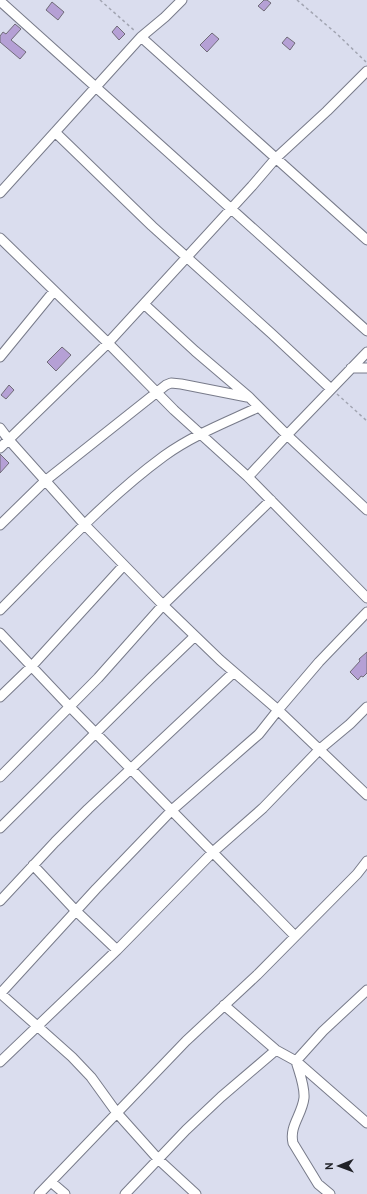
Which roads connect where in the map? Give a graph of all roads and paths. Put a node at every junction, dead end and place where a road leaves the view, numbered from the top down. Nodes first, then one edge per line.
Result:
1 (0, 0) edge
2 (100, 0) edge
3 (182, 0) edge
4 (297, 0) edge
5 (141, 37) junction
6 (367, 64) edge
7 (367, 71) edge
8 (95, 87) junction
9 (55, 132) junction
10 (276, 158) junction
11 (0, 193) edge
12 (230, 209) junction
13 (0, 238) edge
14 (367, 240) edge
15 (186, 257) junction
16 (54, 291) junction
17 (144, 304) junction
18 (367, 331) edge
19 (108, 343) junction
20 (367, 352) edge
21 (0, 357) edge
22 (352, 368) junction
23 (367, 368) edge
24 (331, 389) junction
25 (156, 392) junction
26 (249, 398) junction
27 (259, 407) junction
28 (367, 421) edge
29 (0, 428) edge
30 (200, 434) junction
31 (286, 435) junction
32 (9, 440) junction
33 (0, 448) edge
34 (248, 477) junction
35 (45, 481) junction
36 (271, 500) junction
37 (367, 510) edge
38 (0, 525) edge
39 (85, 525) junction
40 (124, 565) junction
41 (367, 598) edge
42 (164, 605) junction
43 (0, 610) edge
44 (367, 612) edge
45 (0, 633) edge
46 (195, 636) junction
47 (31, 667) junction
48 (233, 673) junction
49 (0, 697) edge
50 (70, 707) junction
51 (367, 707) edge
52 (278, 710) junction
53 (96, 733) junction
54 (320, 749) junction
55 (131, 769) junction
56 (0, 777) edge
57 (367, 795) edge
58 (172, 810) junction
59 (0, 828) edge
60 (214, 852) junction
61 (367, 861) edge
62 (33, 865) junction
63 (0, 901) edge
64 (76, 911) junction
65 (295, 936) junction
66 (117, 950) junction
67 (367, 990) edge
68 (0, 993) edge
69 (224, 1005) junction
70 (38, 1026) junction
71 (276, 1050) junction
72 (296, 1061) junction
73 (0, 1062) edge
74 (117, 1113) junction
75 (367, 1123) edge
76 (159, 1160) junction
77 (51, 1182) junction
78 (40, 1194) edge
79 (65, 1194) edge
80 (125, 1194) edge
81 (196, 1194) edge
82 (330, 1194) edge

1 - 8 street
2 - 5 path
3 - 5 street
4 - 6 path
5 - 8 street
5 - 10 street
7 - 10 street
8 - 9 street
8 - 12 street
9 - 11 street
9 - 15 street
10 - 12 street
10 - 14 street
12 - 15 street
12 - 18 street
13 - 16 street
15 - 17 street
15 - 24 street
16 - 19 street
16 - 21 street
17 - 19 street
17 - 26 street
19 - 25 street
19 - 32 street
20 - 22 street
22 - 23 street
22 - 24 street
24 - 28 path
24 - 31 street
25 - 26 street
25 - 30 street
25 - 35 street
26 - 27 street
27 - 30 street
27 - 31 street
29 - 32 street
30 - 34 street
30 - 39 street
31 - 34 street
31 - 37 street
32 - 33 street
32 - 35 street
34 - 36 street
35 - 38 street
35 - 39 street
36 - 41 street
36 - 42 street
39 - 40 street
39 - 43 street
40 - 42 street
40 - 47 street
42 - 46 street
42 - 50 street
44 - 52 street
45 - 47 street
46 - 48 street
46 - 53 street
47 - 49 street
47 - 50 street
48 - 52 street
48 - 55 street
50 - 53 street
50 - 56 street
51 - 54 street
52 - 54 street
52 - 58 street
53 - 55 street
53 - 59 street
54 - 57 street
54 - 60 street
55 - 58 street
55 - 62 street
58 - 60 street
58 - 64 street
60 - 65 street
60 - 66 street
61 - 65 street
62 - 63 street
62 - 64 street
64 - 66 street
64 - 68 street
65 - 69 street
66 - 70 street
67 - 72 street
68 - 70 street
69 - 71 street
69 - 74 street
70 - 73 street
70 - 74 street
71 - 72 street
71 - 76 street
72 - 75 street
72 - 82 street
74 - 76 street
74 - 77 street
76 - 80 street
76 - 81 street
77 - 78 street
77 - 79 street

